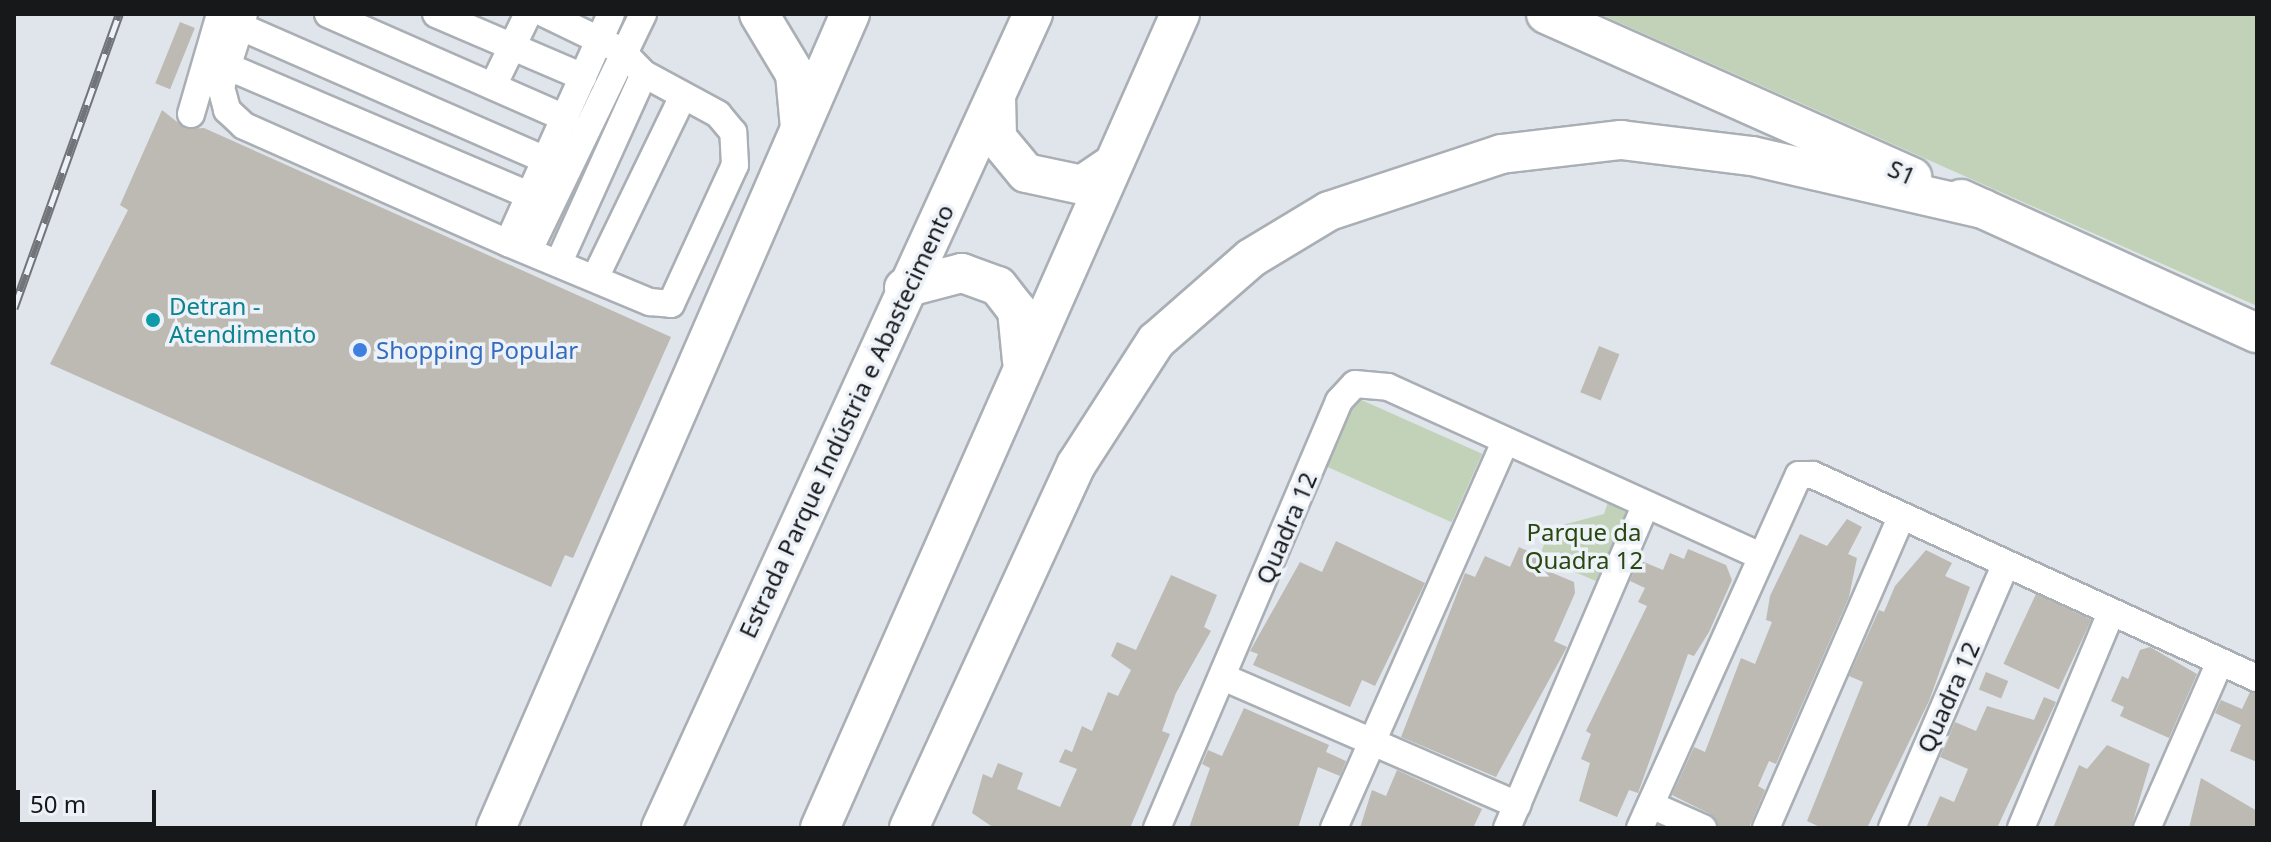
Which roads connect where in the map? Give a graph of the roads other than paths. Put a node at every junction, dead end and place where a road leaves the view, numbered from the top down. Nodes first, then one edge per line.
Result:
1 (328, 14) edge
2 (436, 14) edge
3 (528, 14) edge
4 (611, 14) edge
5 (643, 14) edge
6 (759, 14) edge
7 (850, 14) edge
8 (1033, 14) edge
9 (1180, 14) edge
10 (1546, 14) edge
11 (234, 18) edge
12 (554, 18) edge
13 (606, 35) edge
14 (513, 46) junction
15 (224, 65) junction
16 (644, 74) junction
17 (583, 77) junction
18 (493, 86) junction
19 (996, 93) junction
20 (683, 96) junction
21 (191, 114) dead end
22 (565, 118) junction
23 (800, 136) junction
24 (546, 160) junction
25 (1113, 164) junction
26 (529, 195) junction
27 (1984, 209) junction
28 (518, 246) junction
29 (559, 262) junction
30 (595, 278) junction
31 (904, 288) junction
32 (2257, 333) edge
33 (1022, 368) junction
34 (1505, 443) junction
35 (1645, 506) junction
36 (1901, 518) junction
37 (1759, 555) junction
38 (2005, 566) junction
39 (2111, 613) junction
40 (2220, 662) junction
41 (1223, 677) junction
42 (2257, 678) edge
43 (874, 710) junction
44 (1370, 742) junction
45 (1512, 817) edge
46 (1645, 817) edge
47 (496, 828) edge
48 (661, 828) edge
49 (820, 828) edge
50 (839, 828) edge
51 (909, 828) edge
52 (1157, 828) edge
53 (1334, 828) edge
54 (1703, 828) edge
55 (1766, 828) edge
56 (1892, 828) edge
57 (2021, 828) edge
58 (2147, 828) edge

1 - 18 street
2 - 14 street
3 - 14 street
4 - 13 street
5 - 13 street
6 - 23 highway
7 - 23 highway
8 - 19 highway, Estrada Parque Indústria e Abastecimento
9 - 25 highway
10 - 27 highway, S1
11 - 15 street
11 - 21 street
11 - 24 street
12 - 13 street
13 - 16 street
13 - 17 street
13 - 28 street
14 - 17 street
14 - 18 street
15 - 26 street
15 - 28 street
16 - 20 street
16 - 29 street
17 - 22 street
18 - 22 street
19 - 25 highway
19 - 31 highway, Estrada Parque Indústria e Abastecimento
20 - 30 street
20 - 30 street
22 - 24 street
23 - 47 highway
24 - 26 street
25 - 33 highway
26 - 28 street
27 - 32 highway, S1
27 - 51 highway
28 - 29 street
29 - 30 street
31 - 33 highway
31 - 48 highway, Estrada Parque Indústria e Abastecimento
33 - 43 highway
34 - 35 street, Quadra 12
34 - 41 street, Quadra 12
34 - 44 street
35 - 37 street, Quadra 12
35 - 45 street
36 - 37 street
36 - 38 street
36 - 55 street
37 - 46 street
38 - 39 street
38 - 56 street, Quadra 12
39 - 40 street
39 - 57 street
40 - 42 street
40 - 58 street
41 - 44 street
41 - 52 street, Quadra 12
43 - 49 highway
43 - 50 highway
44 - 45 street
44 - 53 street
46 - 54 street

